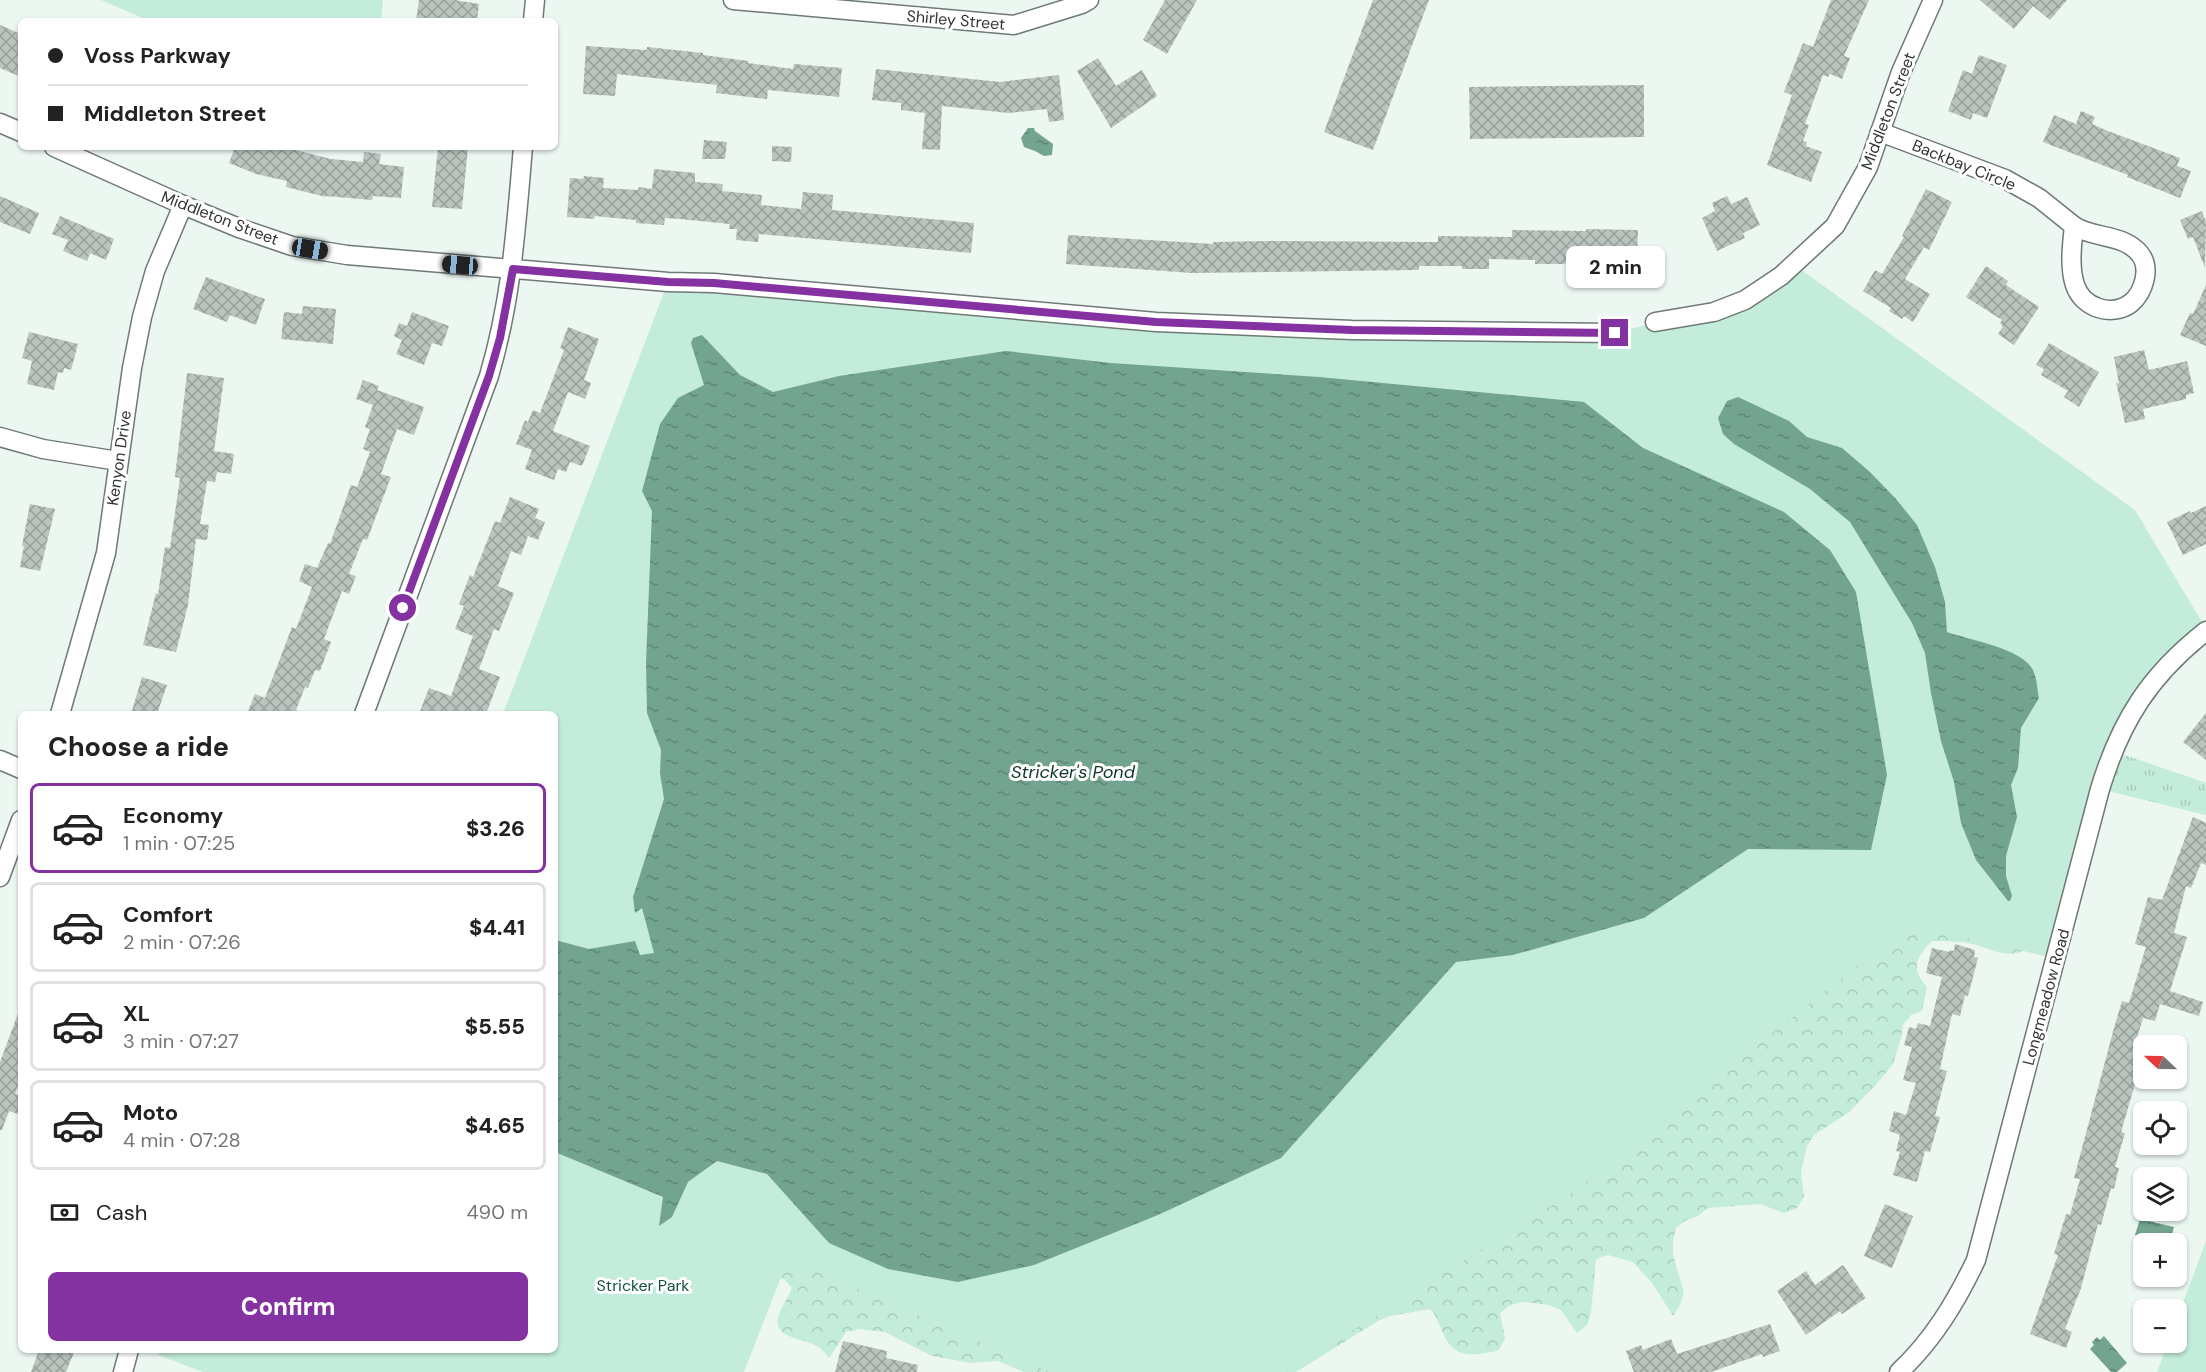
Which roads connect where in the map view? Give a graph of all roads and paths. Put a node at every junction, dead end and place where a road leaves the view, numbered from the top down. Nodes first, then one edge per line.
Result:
1 (535, 0) edge
2 (732, 0) edge
3 (1089, 0) edge
4 (1933, 0) edge
5 (888, 7) edge
6 (533, 18) edge
7 (0, 123) edge
8 (18, 131) edge
9 (1880, 132) junction
10 (61, 150) edge
11 (523, 150) edge
12 (183, 205) junction
13 (2074, 226) junction
14 (513, 269) junction
15 (1655, 322) dead end
16 (1615, 333) dead end
17 (0, 437) edge
18 (118, 461) junction
19 (2206, 631) edge
20 (61, 711) edge
21 (365, 711) edge
22 (0, 760) edge
23 (18, 767) edge
24 (18, 828) edge
25 (0, 877) edge
26 (128, 1353) edge
27 (123, 1372) edge
28 (1899, 1372) edge

1 - 6 street
2 - 5 street, Shirley Street
3 - 5 street, Shirley Street
4 - 9 street, Middleton Street
7 - 8 street
9 - 13 street, Backbay Circle
9 - 15 street, Middleton Street
10 - 12 street, Middleton Street
11 - 14 street
12 - 14 street, Middleton Street
12 - 18 street, Kenyon Drive
13 - 13 street, Backbay Circle
14 - 16 street, Middleton Street
14 - 21 street
17 - 18 street
18 - 20 street, Kenyon Drive
19 - 28 street, Longmeadow Road
22 - 23 street
24 - 25 street
26 - 27 street

